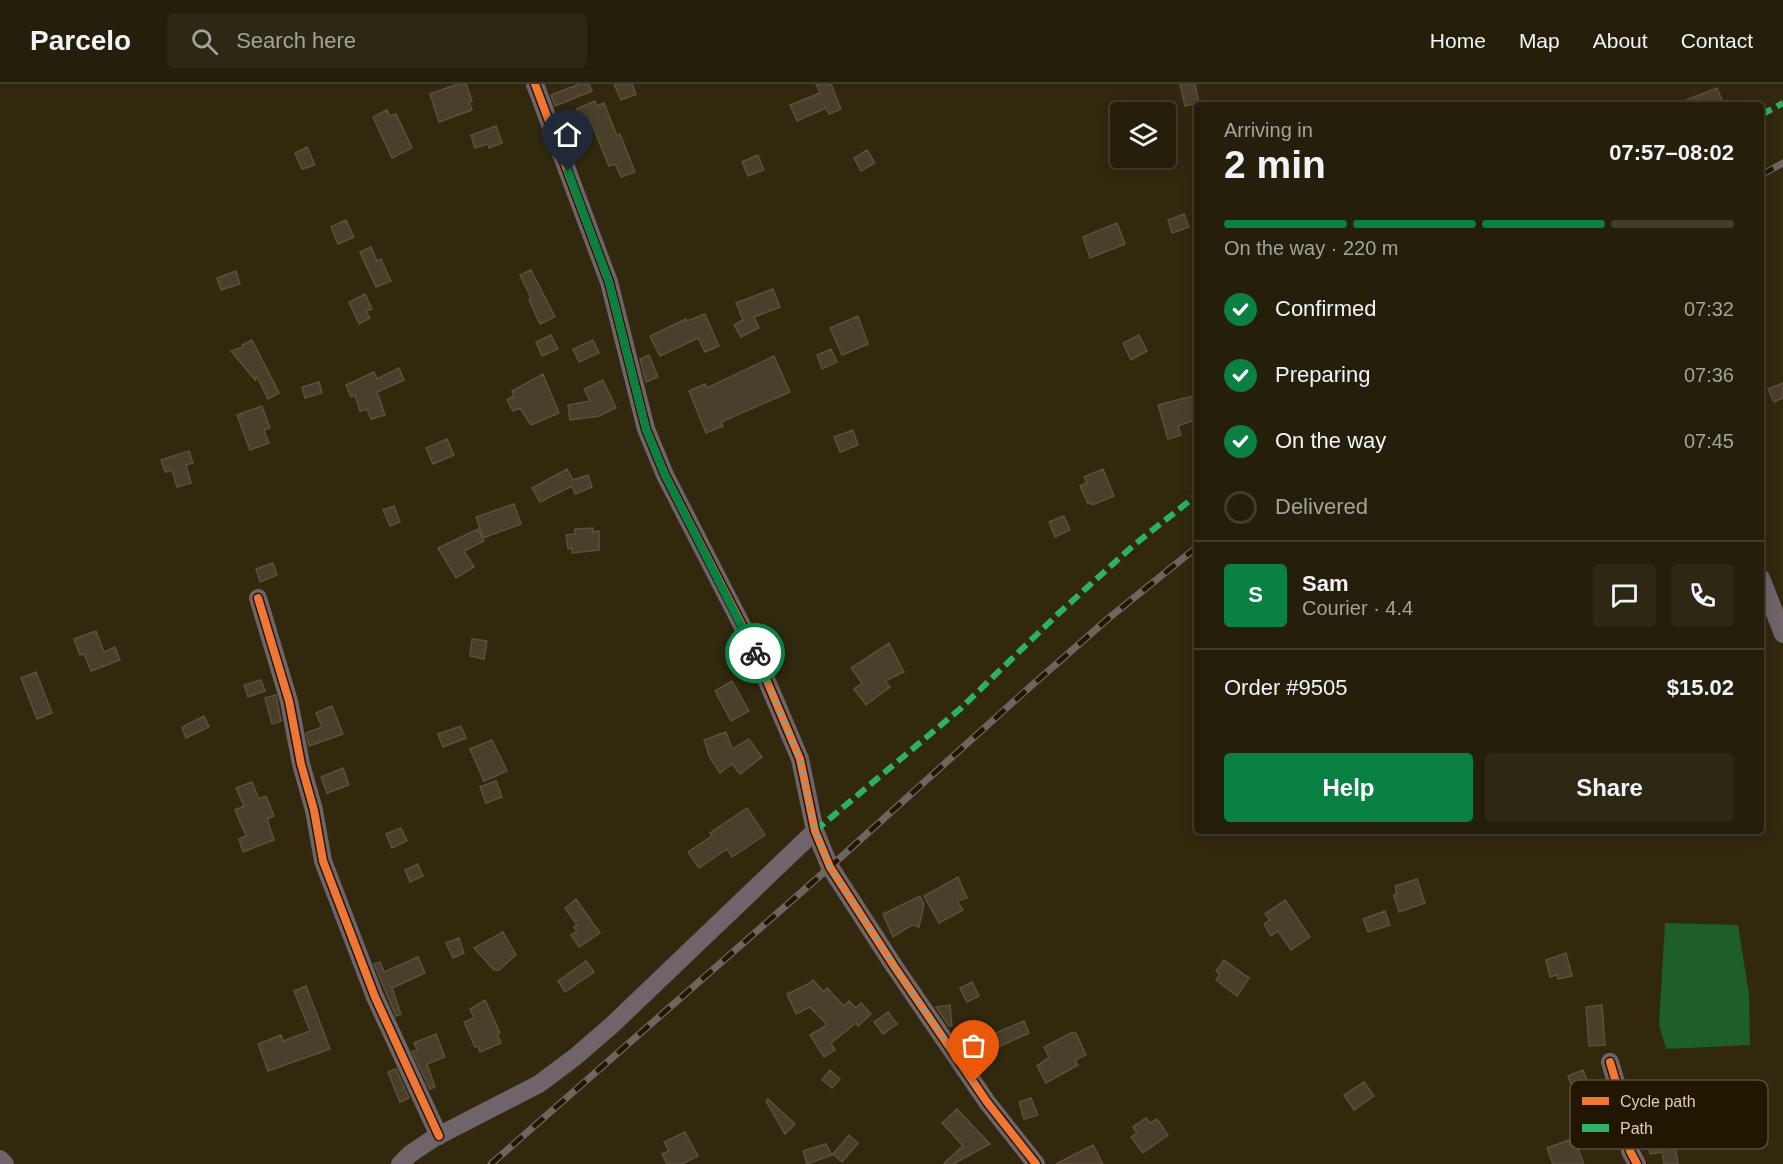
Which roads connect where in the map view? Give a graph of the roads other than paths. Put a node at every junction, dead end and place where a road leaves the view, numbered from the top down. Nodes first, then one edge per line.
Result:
1 (535, 84) edge
2 (1764, 586) edge
3 (258, 598) dead end
4 (1783, 634) edge
5 (815, 831) junction
6 (1610, 1062) dead end
7 (1615, 1080) edge
8 (439, 1136) junction
9 (1630, 1149) edge
10 (0, 1159) edge
11 (5, 1164) edge
12 (400, 1164) edge
13 (1036, 1164) edge
14 (1637, 1164) edge

1 - 5 street
2 - 4 street
3 - 8 street
5 - 8 street
5 - 13 street
6 - 7 street
8 - 12 street
9 - 14 street
10 - 11 street

